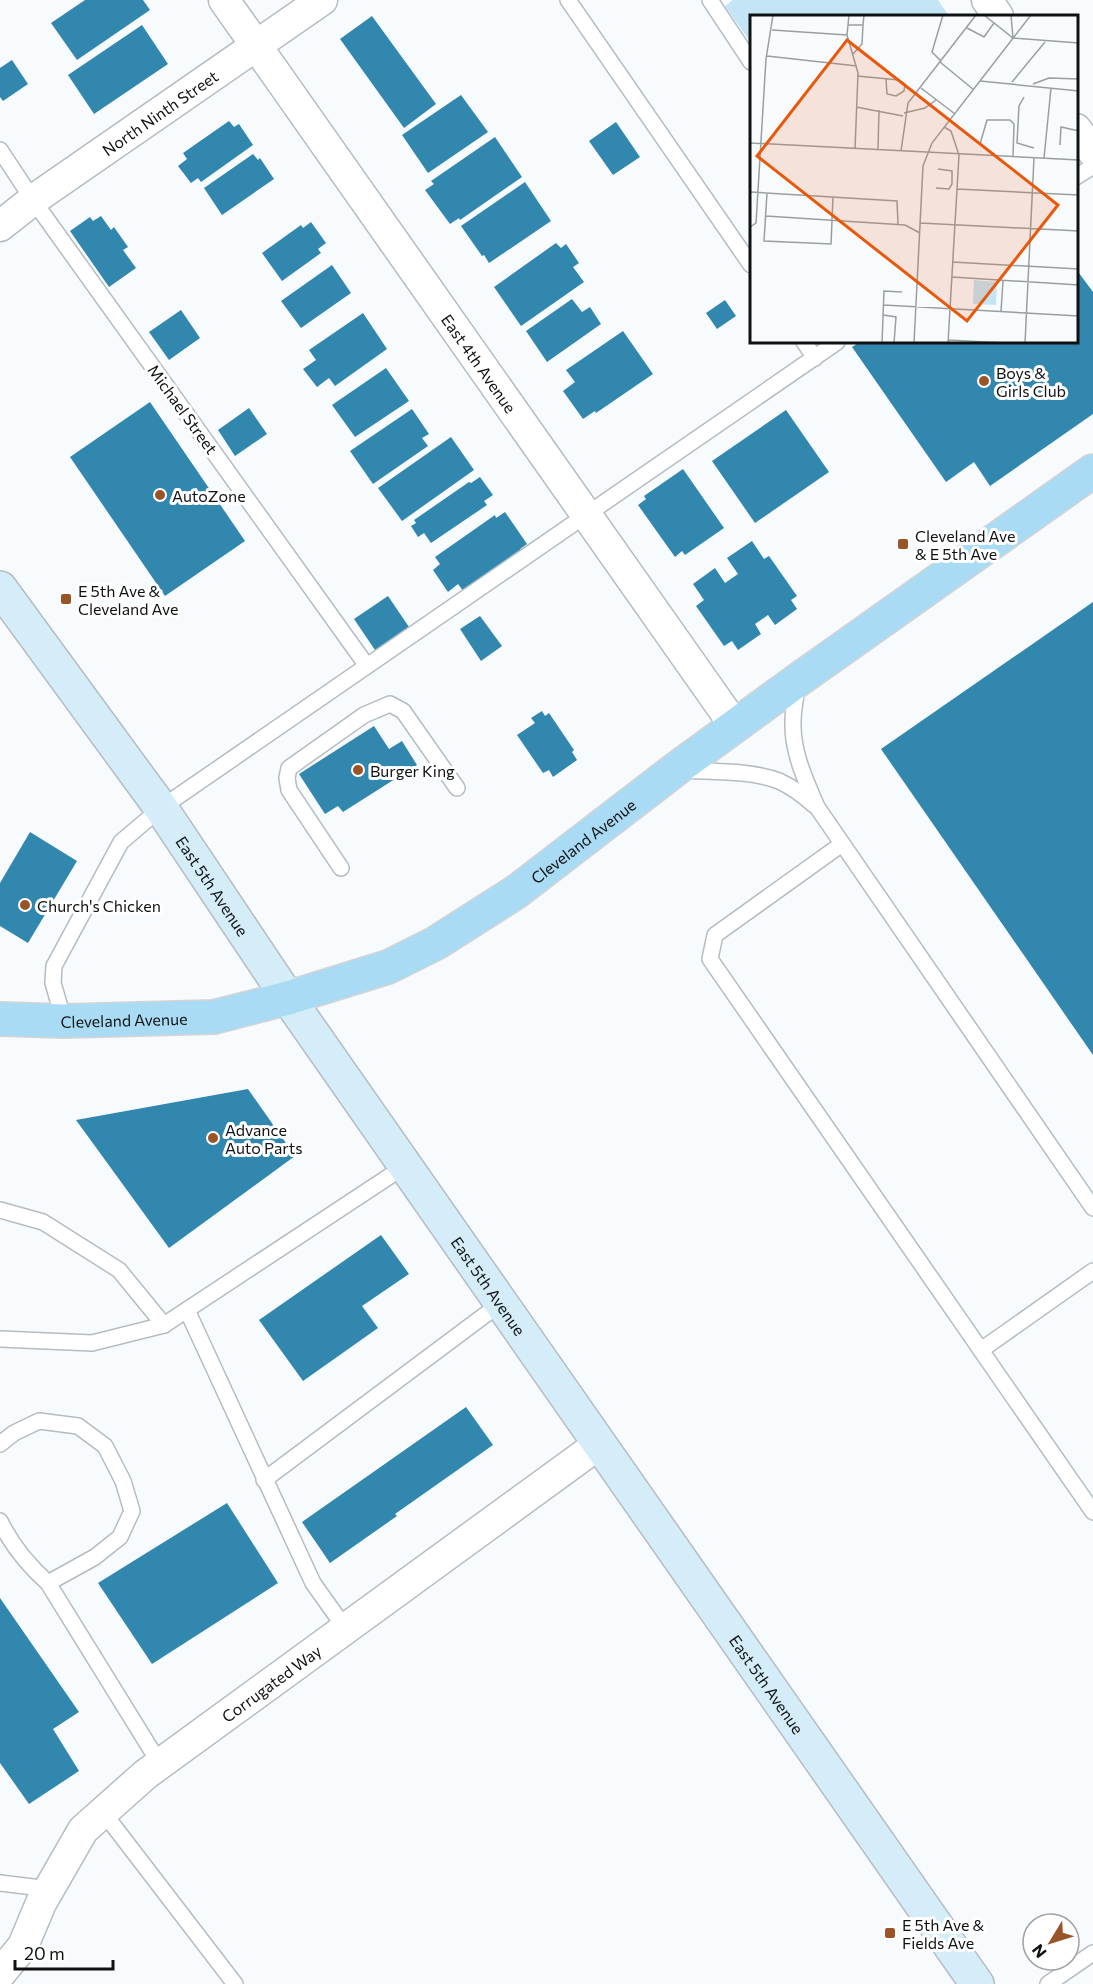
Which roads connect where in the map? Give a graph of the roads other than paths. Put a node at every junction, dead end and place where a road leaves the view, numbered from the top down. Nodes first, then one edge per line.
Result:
1 (224, 0) edge
2 (322, 0) edge
3 (568, 0) edge
4 (710, 0) edge
5 (987, 0) edge
6 (997, 15) edge
7 (256, 46) junction
8 (750, 60) edge
9 (1078, 130) edge
10 (0, 150) edge
11 (1093, 152) edge
12 (1093, 166) edge
13 (1078, 176) edge
14 (33, 200) junction
15 (0, 226) edge
16 (750, 264) edge
17 (805, 344) edge
18 (834, 344) edge
19 (815, 357) junction
20 (1093, 471) edge
21 (586, 515) junction
22 (0, 588) edge
23 (367, 666) junction
24 (798, 680) junction
25 (735, 726) junction
26 (676, 769) junction
27 (457, 788) dead end
28 (817, 807) junction
29 (161, 808) junction
30 (842, 844) junction
31 (341, 868) dead end
32 (288, 998) junction
33 (0, 1019) edge
34 (64, 1021) junction
35 (405, 1166) junction
36 (1093, 1208) edge
37 (0, 1210) edge
38 (1093, 1271) edge
39 (501, 1303) junction
40 (187, 1310) junction
41 (164, 1325) junction
42 (0, 1339) edge
43 (981, 1350) junction
44 (0, 1444) edge
45 (599, 1444) junction
46 (264, 1480) junction
47 (1093, 1512) edge
48 (0, 1521) edge
49 (48, 1583) junction
50 (345, 1628) junction
51 (160, 1764) junction
52 (103, 1812) junction
53 (0, 1883) edge
54 (49, 1888) junction
55 (1093, 1953) edge
56 (0, 1974) edge
57 (235, 1984) edge
58 (977, 1984) edge
59 (1048, 1984) edge

1 - 7 street, East 4th Avenue
2 - 7 street, North Ninth Street
3 - 16 lane
4 - 8 lane
5 - 6 street
7 - 14 street, North Ninth Street
7 - 21 street, East 4th Avenue
9 - 11 street
10 - 14 lane, Michael Street
12 - 13 lane
14 - 15 street, North Ninth Street
14 - 23 lane, Michael Street
17 - 19 lane
18 - 19 lane
19 - 21 lane
20 - 24 main road, Cleveland Avenue
21 - 23 lane
21 - 25 street, East 4th Avenue
22 - 29 main road, East 5th Avenue
23 - 29 lane
24 - 25 main road, Cleveland Avenue
24 - 28 lane
25 - 26 main road, Cleveland Avenue
26 - 28 lane
26 - 32 main road, Cleveland Avenue
27 - 31 lane
28 - 30 lane
29 - 32 main road, East 5th Avenue
29 - 34 lane
30 - 36 lane
30 - 43 lane
32 - 34 main road, Cleveland Avenue
32 - 35 main road, East 5th Avenue
33 - 34 main road, Cleveland Avenue
35 - 39 main road, East 5th Avenue
35 - 40 lane
37 - 41 lane
38 - 43 lane
39 - 45 main road, East 5th Avenue
39 - 46 lane
40 - 41 lane
40 - 46 lane
41 - 42 lane
43 - 47 lane
44 - 49 lane
45 - 50 street, Corrugated Way
45 - 58 main road, East 5th Avenue
46 - 50 lane
48 - 49 lane
49 - 51 lane
50 - 51 street, Corrugated Way
51 - 52 street, Corrugated Way
52 - 54 street, Corrugated Way
52 - 57 lane
53 - 54 lane
54 - 56 street, Corrugated Way
55 - 59 lane

